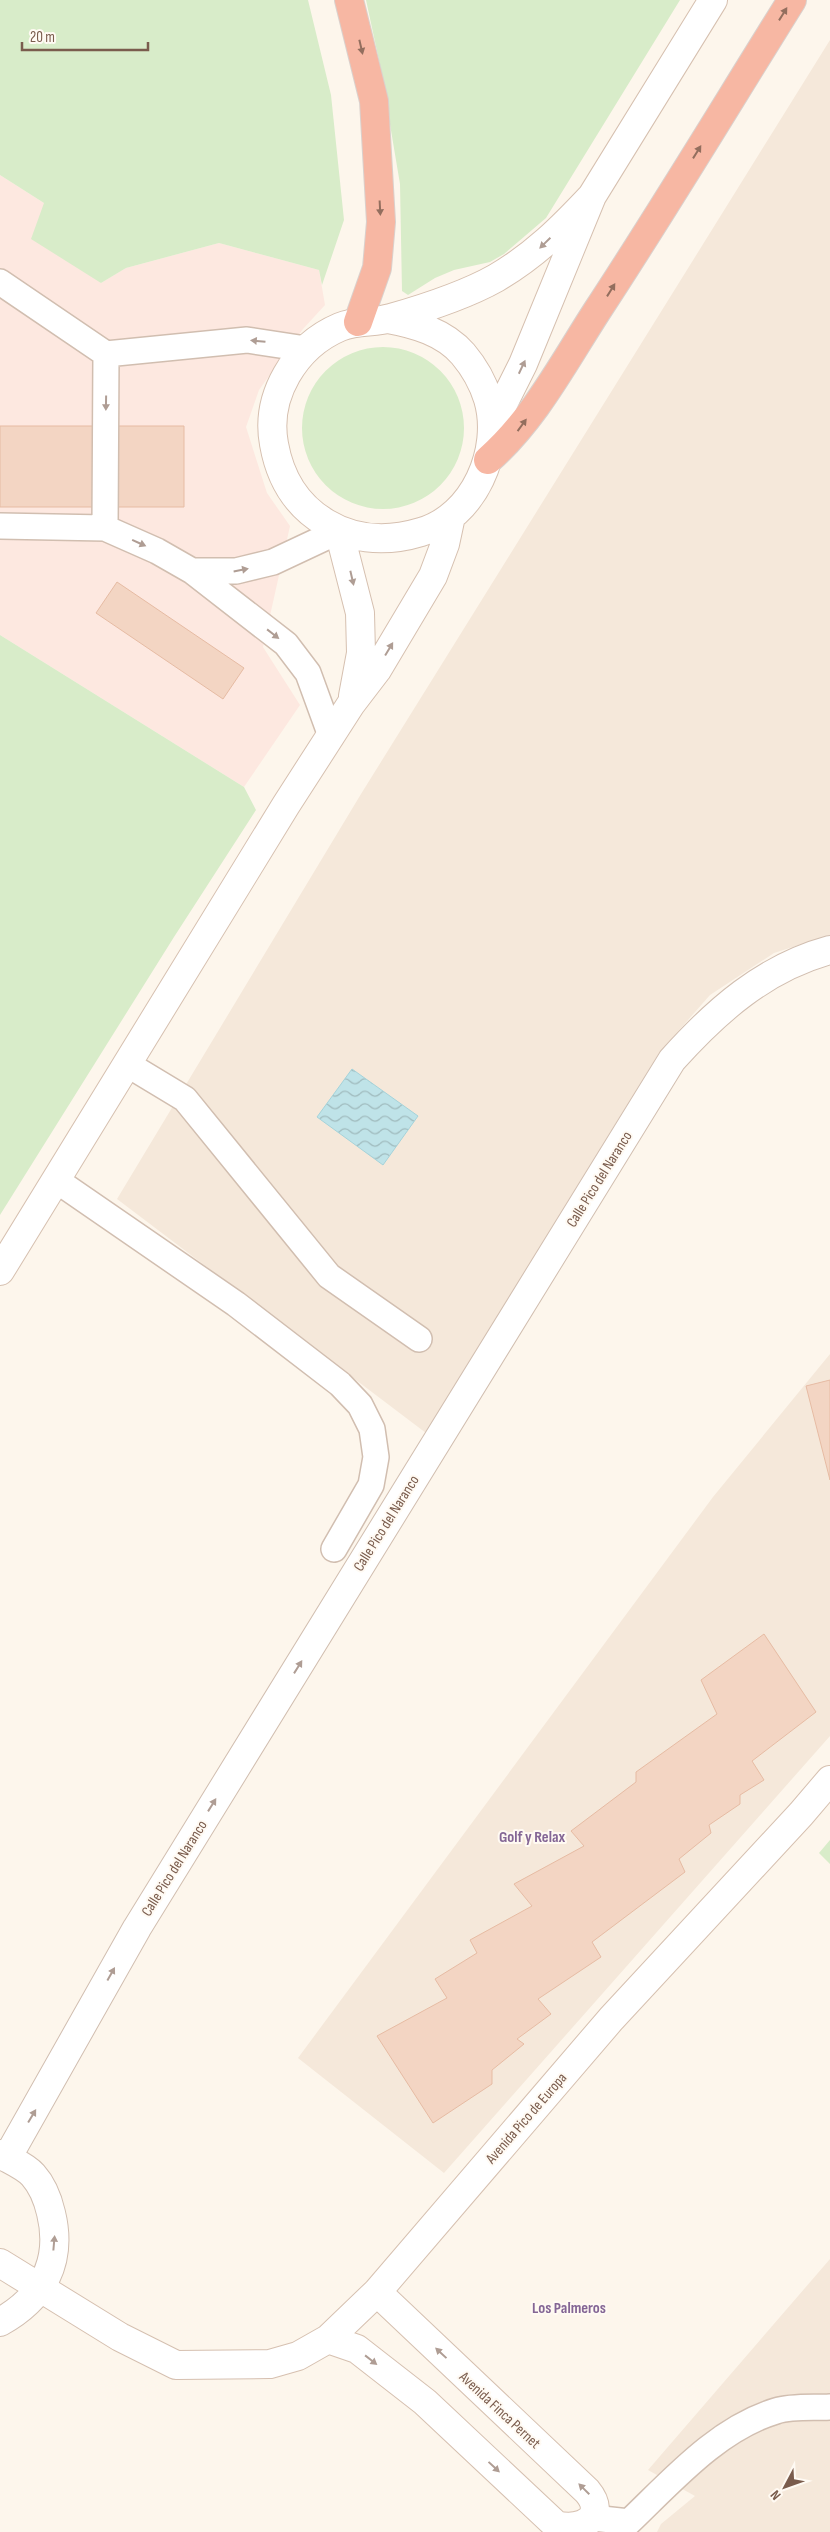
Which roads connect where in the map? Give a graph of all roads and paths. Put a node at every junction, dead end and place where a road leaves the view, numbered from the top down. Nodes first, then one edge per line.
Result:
1 (349, 0) edge
2 (712, 0) edge
3 (792, 0) edge
4 (592, 196) junction
5 (0, 282) edge
6 (388, 319) junction
7 (358, 322) junction
8 (306, 349) junction
9 (106, 354) junction
10 (492, 426) junction
11 (488, 460) junction
12 (451, 516) junction
13 (0, 526) edge
14 (105, 528) junction
15 (339, 531) junction
16 (192, 571) junction
17 (351, 704) junction
18 (331, 736) junction
19 (830, 950) edge
20 (127, 1064) junction
21 (56, 1180) junction
22 (0, 1271) edge
23 (419, 1339) dead end
24 (334, 1549) dead end
25 (830, 1780) edge
26 (3, 2156) edge
27 (0, 2263) edge
28 (40, 2289) junction
29 (377, 2292) junction
30 (0, 2322) edge
31 (328, 2339) junction
32 (830, 2407) edge
33 (582, 2527) edge

1 -> 7 highway
2 - 4 street
11 -> 3 highway
4 -> 6 street
10 -> 4 street
5 - 9 lane
6 - 7 street
6 - 10 street
7 - 8 street
8 -> 9 lane
8 - 15 street
9 -> 14 lane
10 - 11 street
11 - 12 street
12 - 15 street
17 -> 12 street
13 - 14 lane
14 -> 16 lane
16 -> 15 lane
15 -> 17 street
16 -> 18 lane
17 - 18 street
18 - 20 street
26 -> 19 street, Calle Pico del Naranco
20 - 21 street
20 - 23 lane
21 - 22 street
21 - 24 lane
25 - 29 street, Avenida Pico de Europa
28 -> 26 street
27 - 28 street
28 - 30 street
28 - 31 street, Avenida Pico de Europa
29 - 31 street, Avenida Pico de Europa
33 -> 29 street, Avenida Finca Pernet
31 -> 33 street
32 - 33 lane

